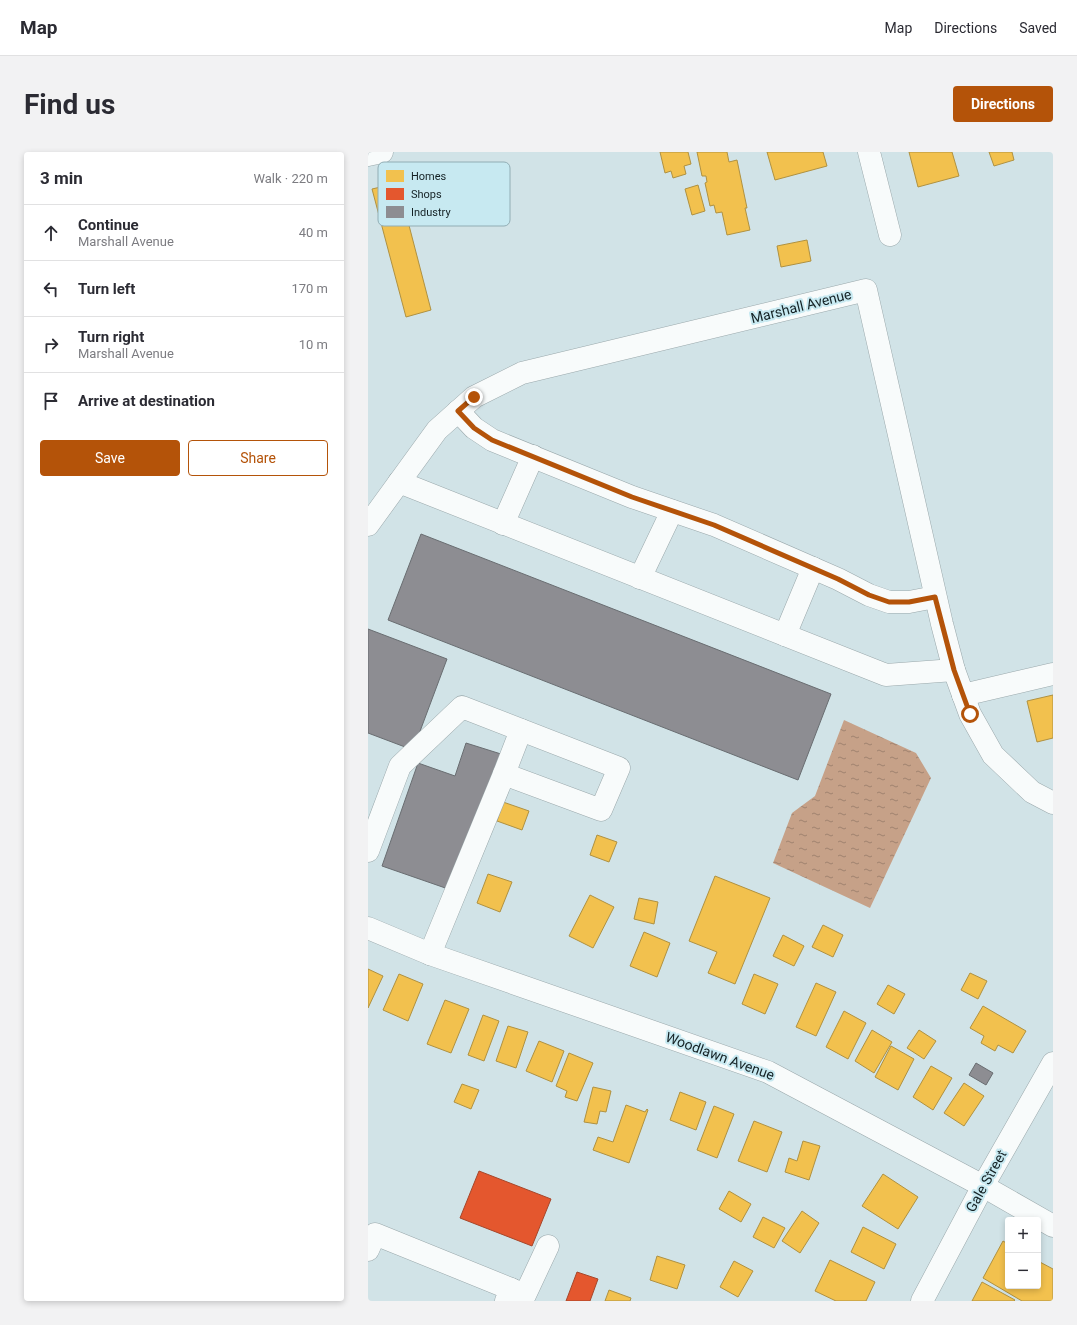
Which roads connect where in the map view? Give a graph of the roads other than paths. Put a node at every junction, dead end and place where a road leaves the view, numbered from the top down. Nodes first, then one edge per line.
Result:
1 (382, 152) edge
2 (869, 152) edge
3 (368, 156) edge
4 (890, 235) dead end
5 (458, 411) junction
6 (533, 456) junction
7 (399, 482) junction
8 (672, 511) junction
9 (503, 524) junction
10 (368, 526) edge
11 (813, 568) junction
12 (640, 578) junction
13 (935, 597) junction
14 (785, 635) junction
15 (954, 670) junction
16 (1053, 674) edge
17 (963, 695) junction
18 (521, 730) junction
19 (504, 774) junction
20 (1053, 803) edge
21 (368, 851) edge
22 (368, 928) edge
23 (430, 954) junction
24 (1053, 1063) edge
25 (983, 1186) junction
26 (1053, 1226) edge
27 (548, 1246) dead end
28 (368, 1250) edge
29 (508, 1295) edge
30 (922, 1301) edge

1 - 3 street
2 - 4 street
5 - 6 street
5 - 7 street, Marshall Avenue
5 - 13 street, Marshall Avenue
6 - 8 street
6 - 9 street
7 - 9 street
7 - 10 street, Marshall Avenue
8 - 11 street
8 - 12 street
9 - 12 street
11 - 13 street
11 - 14 street
12 - 14 street
13 - 15 street, Marshall Avenue
14 - 15 street
15 - 17 street, Marshall Avenue
16 - 17 street
17 - 20 street, Marshall Avenue
18 - 19 street
18 - 19 street
18 - 21 street
19 - 23 street
22 - 23 street, Woodlawn Avenue
23 - 25 street, Woodlawn Avenue
24 - 25 street, Gale Street
25 - 26 street, Woodlawn Avenue
25 - 30 street, Gale Street
27 - 29 street
28 - 29 street

